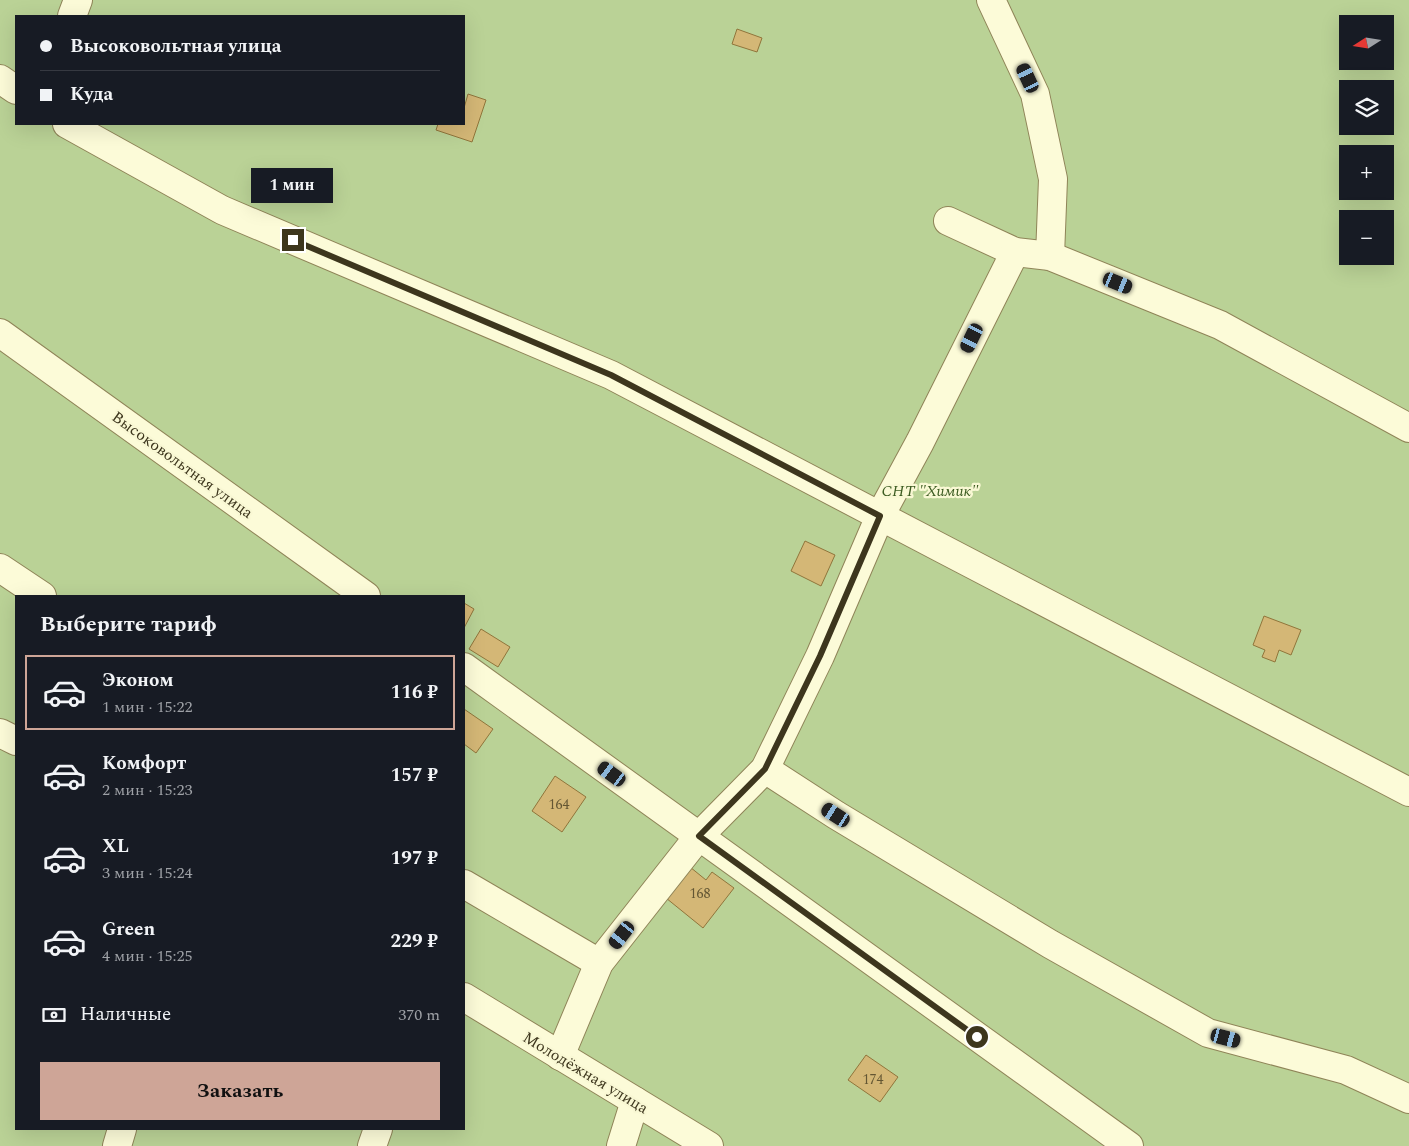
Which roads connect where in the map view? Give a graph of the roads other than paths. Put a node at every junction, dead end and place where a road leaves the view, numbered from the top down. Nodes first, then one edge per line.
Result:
1 (78, 0) edge
2 (991, 0) edge
3 (72, 15) edge
4 (0, 78) edge
5 (15, 89) edge
6 (70, 125) edge
7 (948, 221) dead end
8 (1015, 252) junction
9 (1050, 256) junction
10 (0, 333) edge
11 (1409, 428) edge
12 (880, 516) junction
13 (0, 568) edge
14 (40, 595) edge
15 (365, 595) edge
16 (465, 668) edge
17 (0, 733) edge
18 (15, 740) edge
19 (765, 769) junction
20 (1409, 792) edge
21 (699, 836) junction
22 (465, 885) edge
23 (599, 963) junction
24 (465, 998) edge
25 (560, 1056) junction
26 (1409, 1099) edge
27 (634, 1101) junction
28 (122, 1130) edge
29 (378, 1130) edge
30 (117, 1146) edge
31 (372, 1146) edge
32 (621, 1146) edge
33 (709, 1146) edge
34 (1130, 1146) edge

1 - 3 street
2 - 9 street
4 - 5 street
6 - 12 street
7 - 8 street
8 - 9 street
8 - 12 street
9 - 11 street
10 - 15 street, Высоковольтная улица
12 - 19 street
12 - 20 street
13 - 14 street
16 - 21 street
17 - 18 street
19 - 21 street
19 - 26 street
21 - 23 street
21 - 34 street
22 - 23 street
23 - 25 street
24 - 25 street, Молодёжная улица
25 - 27 street, Молодёжная улица
27 - 32 street
27 - 33 street, Молодёжная улица
28 - 30 street
29 - 31 street

